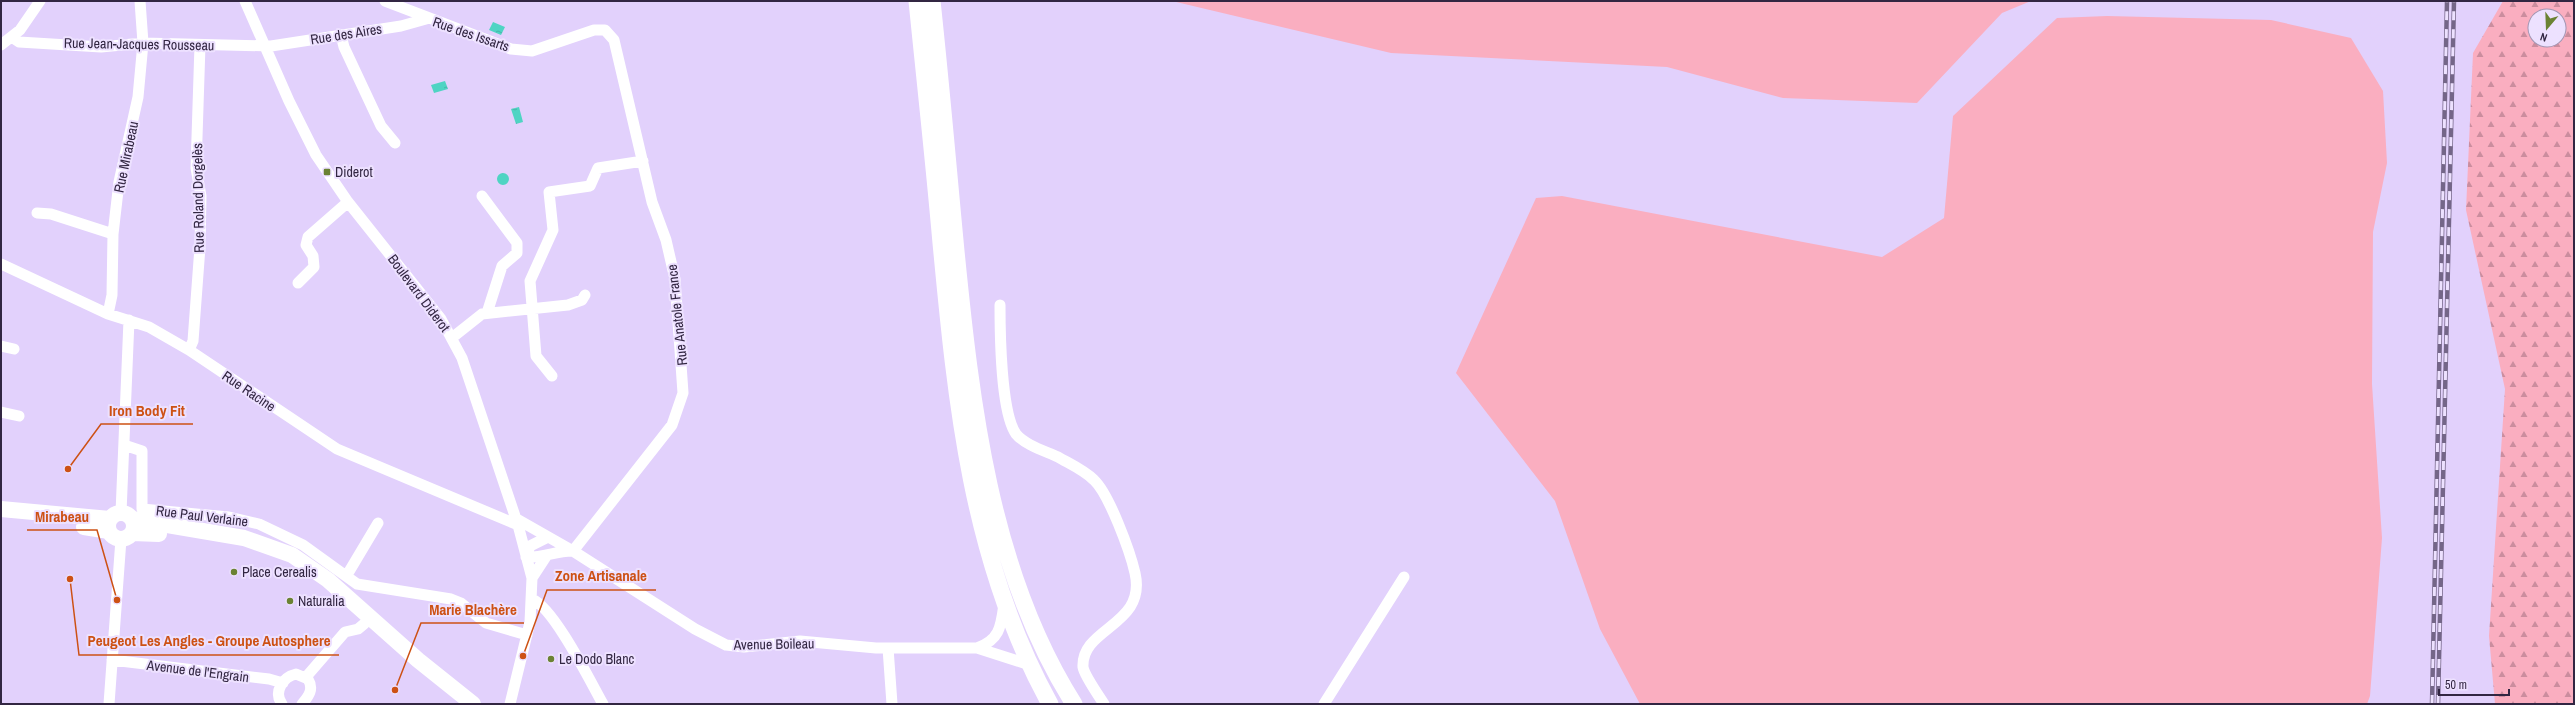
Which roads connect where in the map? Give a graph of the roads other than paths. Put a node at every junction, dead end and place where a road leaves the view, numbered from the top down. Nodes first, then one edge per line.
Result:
1 (40, 1) edge
2 (140, 1) edge
3 (245, 1) edge
4 (385, 1) edge
5 (917, 1) edge
6 (932, 1) edge
7 (426, 19) junction
8 (605, 30) joint
9 (341, 35) junction
10 (13, 38) junction
11 (142, 44) junction
12 (1, 45) edge
13 (200, 45) junction
14 (266, 46) junction
15 (395, 143) dead end
16 (643, 161) junction
17 (482, 196) dead end
18 (348, 202) junction
19 (37, 213) dead end
20 (113, 234) junction
21 (1, 264) edge
22 (298, 283) dead end
23 (584, 295) dead end
24 (1000, 305) dead end
25 (533, 309) junction
26 (487, 313) junction
27 (108, 314) junction
28 (129, 320) junction
29 (453, 337) junction
30 (1, 346) edge
31 (14, 349) dead end
32 (189, 350) junction
33 (552, 376) dead end
34 (1, 412) edge
35 (19, 416) dead end
36 (124, 445) junction
37 (1, 509) edge
38 (497, 516) junction
39 (1, 517) edge
40 (515, 518) junction
41 (378, 523) dead end
42 (121, 526) junction
43 (546, 538) junction
44 (573, 551) junction
45 (547, 555) junction
46 (526, 557) junction
47 (347, 575) junction
48 (1404, 577) dead end
49 (532, 578) junction
50 (532, 599) junction
51 (1004, 603) junction
52 (364, 624) junction
53 (527, 635) junction
54 (888, 648) junction
55 (977, 648) junction
56 (112, 660) junction
57 (1030, 665) junction
58 (306, 677) junction
59 (283, 683) junction
60 (306, 702) edge
61 (1074, 702) edge
62 (109, 704) edge
63 (282, 704) edge
64 (459, 704) edge
65 (474, 704) edge
66 (510, 704) edge
67 (603, 704) edge
68 (892, 704) edge
69 (1050, 704) edge
70 (1104, 704) edge
71 (1324, 704) edge

1 - 10 street
2 - 11 street, Rue Mirabeau
3 - 14 street, Boulevard Diderot
4 - 7 street, Rue des Issarts
5 - 51 main road
6 - 61 main road
7 - 8 street, Rue des Issarts
7 - 9 street, Rue des Aires
8 - 16 street, Rue Anatole France
9 - 14 street, Rue des Aires
9 - 15 street
10 - 11 street, Rue Jean-Jacques Rousseau
10 - 12 street
11 - 13 street, Rue Jean-Jacques Rousseau
11 - 20 street, Rue Mirabeau
13 - 14 street, Rue Jean-Jacques Rousseau
13 - 32 street, Rue Roland Dorgelès
14 - 18 street, Boulevard Diderot
16 - 25 street
16 - 44 street, Rue Anatole France
17 - 26 street
18 - 22 street
18 - 29 street, Boulevard Diderot
19 - 20 street
20 - 27 street, Rue Mirabeau
21 - 27 street, Rue Racine
23 - 25 street
24 - 70 street
25 - 26 street
25 - 33 street
26 - 29 street
27 - 28 street, Rue Racine
28 - 32 street, Rue Racine
28 - 36 street
29 - 40 street, Boulevard Diderot
30 - 31 street
32 - 38 street, Rue Racine
34 - 35 street
36 - 42 street
36 - 47 street, Rue Paul Verlaine
37 - 42 main road
38 - 40 street, Rue Racine
38 - 40 street
39 - 42 main road
40 - 43 street, Rue Racine
40 - 46 street, Boulevard Diderot
41 - 47 street
42 - 52 main road
42 - 56 street
42 - 65 main road
43 - 44 street, Avenue Boileau
43 - 46 street
44 - 45 street
44 - 54 street, Avenue Boileau
45 - 46 street
45 - 49 street
46 - 49 street, Boulevard Diderot
47 - 53 street, Rue Paul Verlaine
48 - 71 street
49 - 50 street, Boulevard Diderot
50 - 53 street, Boulevard Diderot
50 - 67 street
51 - 55 street
51 - 57 main road
52 - 58 street
52 - 64 main road
53 - 66 street, Boulevard Diderot
54 - 55 street, Avenue Boileau
54 - 68 street
55 - 57 street, Avenue Boileau
56 - 59 street, Avenue de l'Engrain
56 - 62 street
57 - 69 main road
58 - 59 street
58 - 60 street
59 - 63 street

